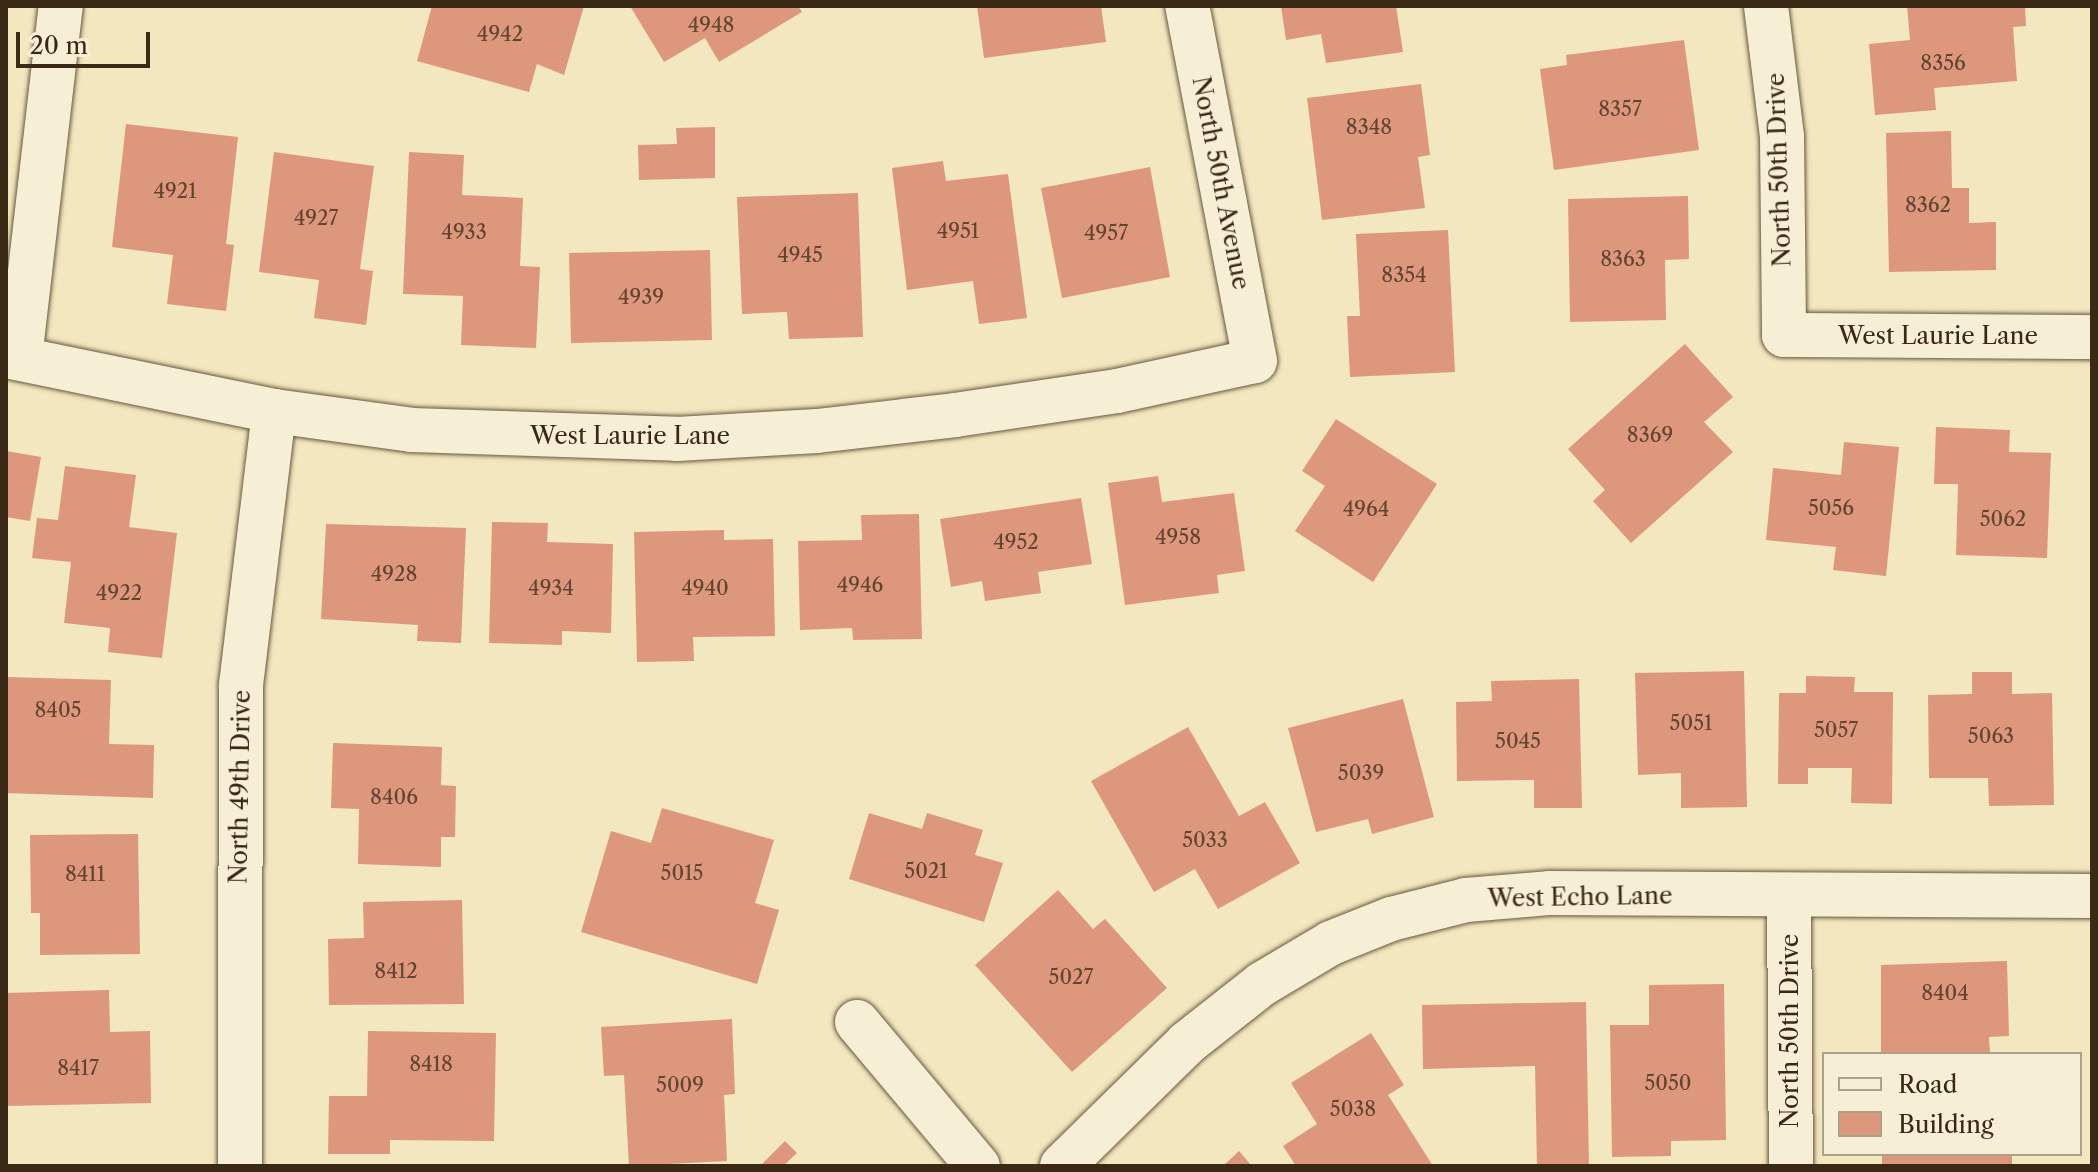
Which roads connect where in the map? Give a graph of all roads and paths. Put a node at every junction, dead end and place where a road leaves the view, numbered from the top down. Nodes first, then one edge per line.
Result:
1 (61, 6) edge
2 (1187, 6) edge
3 (1766, 6) edge
4 (1784, 335) joint
5 (2092, 337) edge
6 (13, 357) edge
7 (1255, 361) joint
8 (274, 411) junction
9 (1789, 896) junction
10 (2092, 896) edge
11 (857, 1022) dead end
12 (240, 1166) edge
13 (978, 1166) edge
14 (1062, 1166) edge
15 (1791, 1166) edge

1 - 6 street
2 - 7 street, North 50th Avenue
3 - 4 street, North 50th Drive
4 - 5 street, West Laurie Lane
6 - 8 street, West Laurie Lane
7 - 8 street, West Laurie Lane
8 - 12 street, North 49th Drive
9 - 10 street, West Echo Lane
9 - 14 street, West Echo Lane
9 - 15 street, North 50th Drive
11 - 13 street

